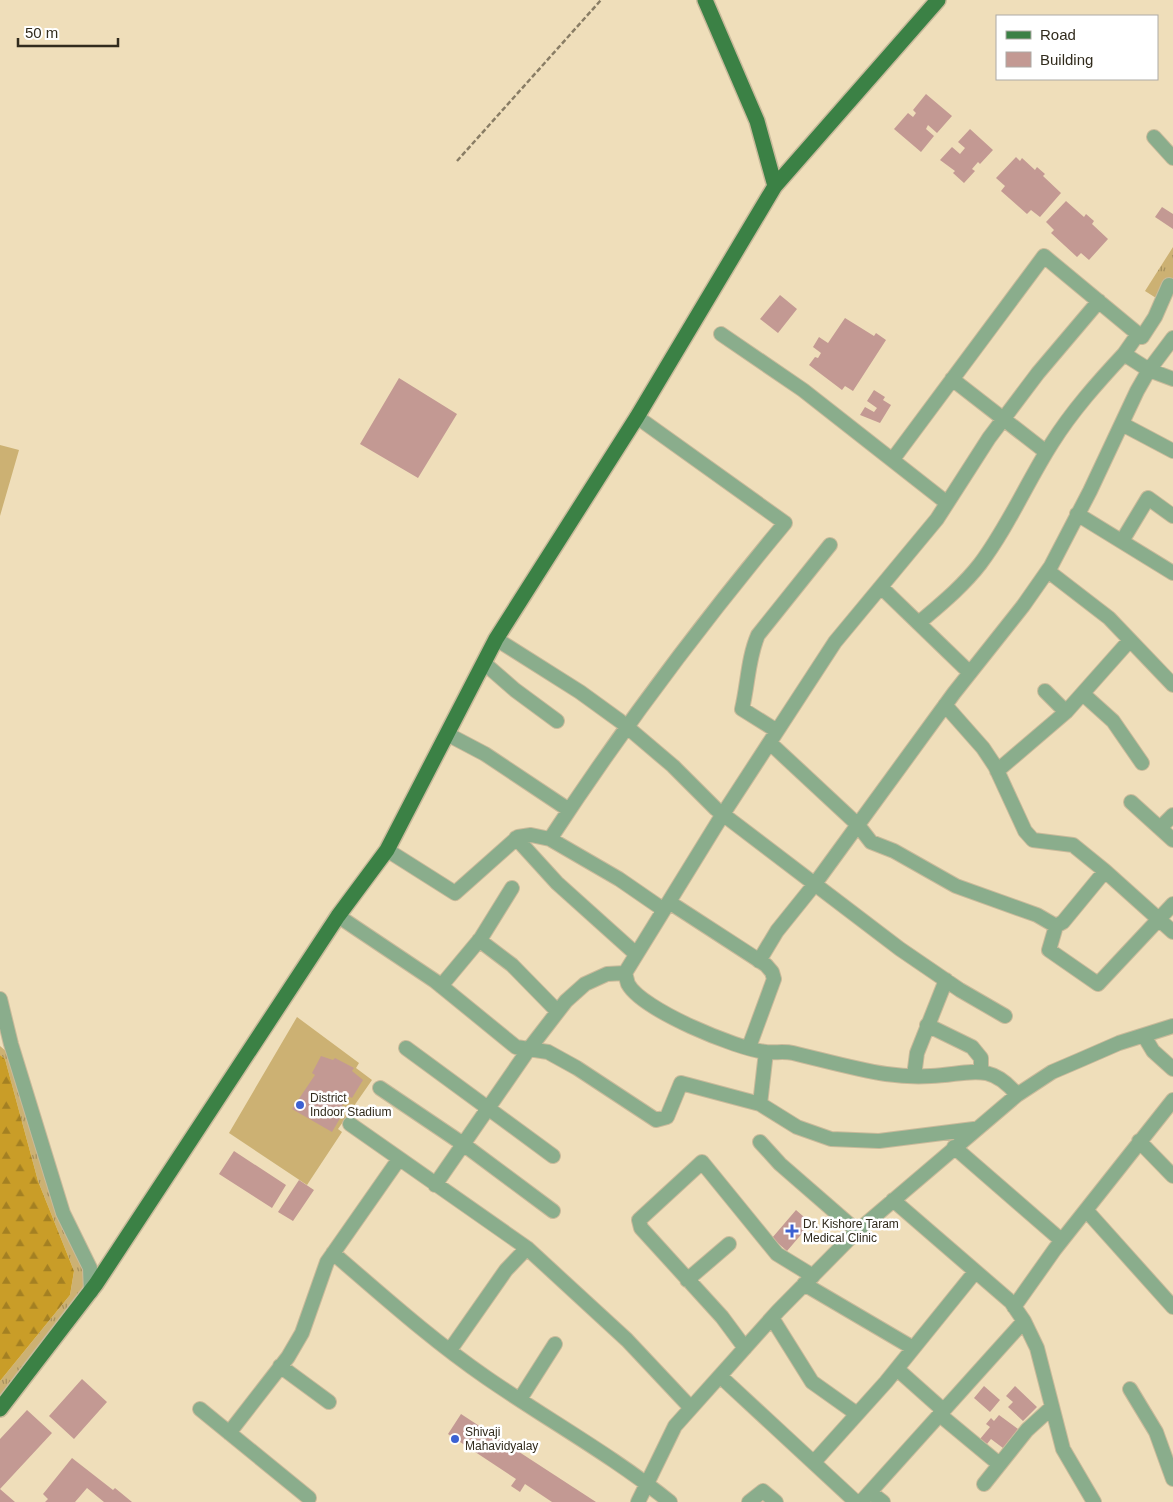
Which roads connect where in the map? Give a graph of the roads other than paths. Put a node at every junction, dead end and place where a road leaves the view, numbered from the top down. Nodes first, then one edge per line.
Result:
1 (705, 0) edge
2 (938, 0) edge
3 (1154, 137) dead end
4 (1173, 158) edge
5 (775, 186) junction
6 (1169, 285) dead end
7 (1099, 300) junction
8 (721, 334) dead end
9 (1138, 334) junction
10 (1173, 338) edge
11 (1124, 354) junction
12 (1149, 370) junction
13 (952, 379) junction
14 (1173, 379) edge
15 (637, 417) junction
16 (1004, 418) junction
17 (1122, 424) junction
18 (1173, 451) edge
19 (1046, 452) junction
20 (893, 459) junction
21 (947, 503) junction
22 (1077, 514) junction
23 (1173, 516) edge
24 (1122, 541) junction
25 (830, 545) dead end
26 (1048, 571) junction
27 (1173, 573) edge
28 (881, 587) junction
29 (920, 622) junction
30 (496, 639) junction
31 (1130, 640) junction
32 (484, 663) junction
33 (970, 673) junction
34 (1173, 685) edge
35 (1045, 691) dead end
36 (1083, 694) junction
37 (945, 706) junction
38 (1066, 712) junction
39 (557, 721) dead end
40 (626, 726) junction
41 (447, 734) junction
42 (773, 737) junction
43 (1142, 763) dead end
44 (997, 771) junction
45 (1131, 802) dead end
46 (569, 810) junction
47 (723, 814) junction
48 (1173, 814) edge
49 (857, 824) junction
50 (1160, 828) junction
51 (516, 838) junction
52 (550, 839) junction
53 (1173, 840) edge
54 (387, 850) junction
55 (1106, 871) junction
56 (814, 885) junction
57 (512, 888) dead end
58 (1173, 904) edge
59 (666, 906) junction
60 (338, 916) junction
61 (1158, 919) junction
62 (1056, 926) junction
63 (1173, 932) edge
64 (479, 940) junction
65 (636, 954) junction
66 (759, 961) junction
67 (625, 973) junction
68 (946, 980) junction
69 (440, 986) junction
70 (0, 999) edge
71 (557, 1011) junction
72 (1004, 1016) dead end
73 (927, 1025) junction
74 (1173, 1026) edge
75 (1144, 1036) junction
76 (6, 1040) edge
77 (749, 1047) junction
78 (406, 1048) dead end
79 (529, 1049) junction
80 (766, 1052) junction
81 (1173, 1069) edge
82 (981, 1071) junction
83 (914, 1076) junction
84 (380, 1088) dead end
85 (1017, 1095) junction
86 (1173, 1100) edge
87 (760, 1104) junction
88 (488, 1109) junction
89 (350, 1124) dead end
90 (974, 1129) junction
91 (1139, 1141) junction
92 (760, 1142) dead end
93 (463, 1144) junction
94 (954, 1147) junction
95 (553, 1156) dead end
96 (399, 1158) junction
97 (1173, 1176) edge
98 (435, 1185) junction
99 (893, 1200) junction
100 (1086, 1210) junction
101 (553, 1211) dead end
102 (857, 1231) junction
103 (1062, 1240) junction
104 (728, 1244) dead end
105 (527, 1248) junction
106 (333, 1253) junction
107 (975, 1272) junction
108 (687, 1280) junction
109 (809, 1280) junction
110 (90, 1292) junction
111 (1014, 1307) junction
112 (1173, 1307) edge
113 (772, 1318) junction
114 (1024, 1321) junction
115 (555, 1344) dead end
116 (745, 1348) junction
117 (913, 1348) junction
118 (450, 1350) junction
119 (280, 1366) junction
120 (896, 1369) junction
121 (720, 1376) junction
122 (1130, 1388) dead end
123 (520, 1400) junction
124 (329, 1402) dead end
125 (691, 1408) junction
126 (1051, 1408) junction
127 (200, 1409) dead end
128 (0, 1410) edge
129 (941, 1412) junction
130 (857, 1414) junction
131 (229, 1432) junction
132 (814, 1462) junction
133 (999, 1464) junction
134 (1173, 1479) edge
135 (648, 1484) junction
136 (984, 1484) dead end
137 (866, 1497) edge
138 (309, 1498) dead end
139 (638, 1502) edge
140 (670, 1502) edge
141 (749, 1502) edge
142 (776, 1502) edge
143 (856, 1502) edge
144 (883, 1502) edge
145 (1094, 1502) edge

1 - 5 main road
2 - 5 main road
3 - 4 street
5 - 15 main road
6 - 9 street
7 - 9 street
7 - 13 street
7 - 16 street
8 - 20 street
9 - 11 street
10 - 12 street
11 - 12 street
11 - 19 street
12 - 14 street
12 - 17 street
13 - 16 street
13 - 20 street
15 - 30 main road
15 - 40 street
16 - 19 street
16 - 21 street
17 - 18 street
17 - 22 street
19 - 29 street
20 - 21 street
21 - 28 street
22 - 24 street
22 - 26 street
23 - 24 street
24 - 27 street
25 - 42 street
26 - 31 street
26 - 33 street
28 - 29 street
28 - 42 street
29 - 33 street
30 - 32 main road
30 - 40 street
31 - 34 street
31 - 36 street
32 - 39 street
32 - 41 main road
33 - 37 street
35 - 38 street
36 - 38 street
36 - 43 street
37 - 44 street
37 - 49 street
38 - 44 street
40 - 46 street
40 - 47 street
41 - 46 street
41 - 54 main road
42 - 47 street
42 - 49 street
44 - 55 street
45 - 50 street
46 - 52 street
47 - 56 street
47 - 59 street
48 - 50 street
49 - 56 street
49 - 62 street
50 - 53 street
51 - 52 street
51 - 54 street
51 - 65 street
52 - 59 street
54 - 60 main road
55 - 61 street
55 - 62 street
56 - 66 street
56 - 68 street
57 - 64 street
58 - 61 street
59 - 65 street
59 - 66 street
60 - 69 street
60 - 110 main road
61 - 62 street
61 - 63 street
64 - 69 street
64 - 71 street
65 - 67 street
66 - 77 street
67 - 71 street
67 - 77 street
68 - 72 street
68 - 73 street
69 - 79 street
70 - 76 street
71 - 79 street
73 - 82 street
73 - 83 street
74 - 75 street
75 - 81 street
75 - 85 street
76 - 110 street
77 - 80 street
78 - 88 street
79 - 87 street
79 - 88 street
80 - 83 street
80 - 87 street
82 - 83 street
82 - 85 street
84 - 93 street
85 - 90 street
86 - 91 street
87 - 90 street
88 - 93 street
88 - 95 street
89 - 96 street
90 - 94 street
91 - 97 street
91 - 100 street
92 - 102 street
93 - 98 street
93 - 101 street
94 - 99 street
94 - 103 street
96 - 98 street
96 - 106 street
98 - 105 street
99 - 102 street
99 - 107 street
100 - 103 street
100 - 112 street
102 - 109 street
103 - 111 street
104 - 108 street
105 - 118 street
105 - 125 street
106 - 118 street
106 - 119 street
107 - 111 street
107 - 117 street
108 - 109 street
108 - 116 street
109 - 113 street
109 - 117 street
110 - 128 main road
111 - 114 street
113 - 116 street
113 - 130 street
114 - 126 street
114 - 129 street
115 - 123 street
116 - 121 street
117 - 120 street
118 - 123 street
119 - 124 street
119 - 131 street
120 - 129 street
120 - 130 street
121 - 125 street
121 - 132 street
122 - 134 street
123 - 135 street
125 - 135 street
126 - 133 street
126 - 145 street
127 - 131 street
129 - 133 street
129 - 137 street
130 - 132 street
131 - 138 street
132 - 143 street
133 - 136 street
135 - 139 street
135 - 140 street
137 - 144 street
141 - 142 street

